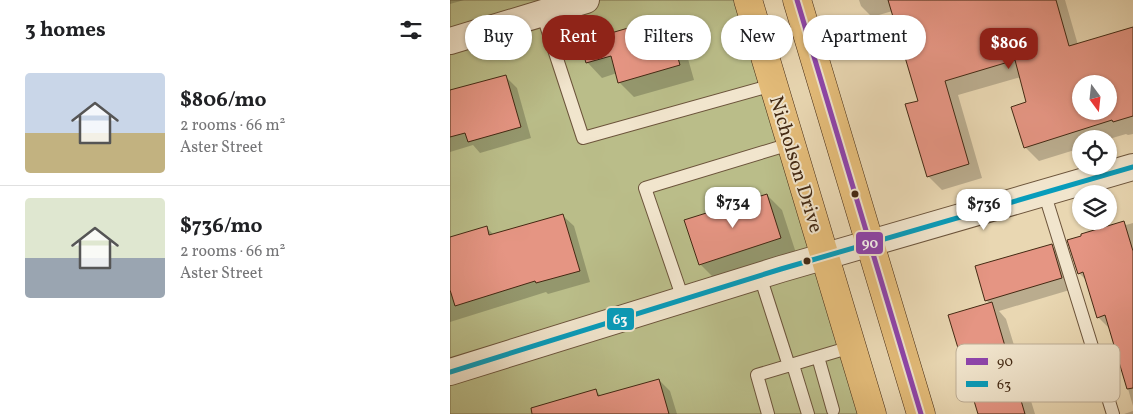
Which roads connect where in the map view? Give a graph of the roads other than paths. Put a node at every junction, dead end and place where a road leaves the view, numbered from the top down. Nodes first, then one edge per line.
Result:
1 (586, 0) edge
2 (748, 0) edge
3 (797, 0) edge
4 (542, 14) junction
5 (450, 41) edge
6 (773, 85) junction
7 (790, 144) junction
8 (1133, 167) edge
9 (1044, 192) junction
10 (870, 243) junction
11 (824, 257) junction
12 (760, 276) junction
13 (683, 299) junction
14 (1091, 344) edge
15 (851, 347) junction
16 (818, 357) junction
17 (791, 366) junction
18 (450, 372) edge
19 (1109, 402) edge
20 (833, 410) dead end
21 (768, 414) edge
22 (808, 414) edge
23 (872, 414) edge
24 (921, 414) edge
25 (1113, 414) edge

1 - 4 street
2 - 6 main road, Nicholson Drive
3 - 10 main road
4 - 5 street
4 - 6 lane
6 - 7 main road, Nicholson Drive
7 - 11 main road, Nicholson Drive
7 - 13 lane
8 - 9 street
9 - 10 street
9 - 14 lane
10 - 11 street
10 - 24 main road
11 - 12 street
11 - 15 main road, Nicholson Drive
12 - 13 street
12 - 17 lane
13 - 18 street
15 - 16 lane
15 - 23 main road, Nicholson Drive
16 - 17 lane
16 - 20 lane
17 - 21 lane
17 - 22 lane
19 - 25 lane

